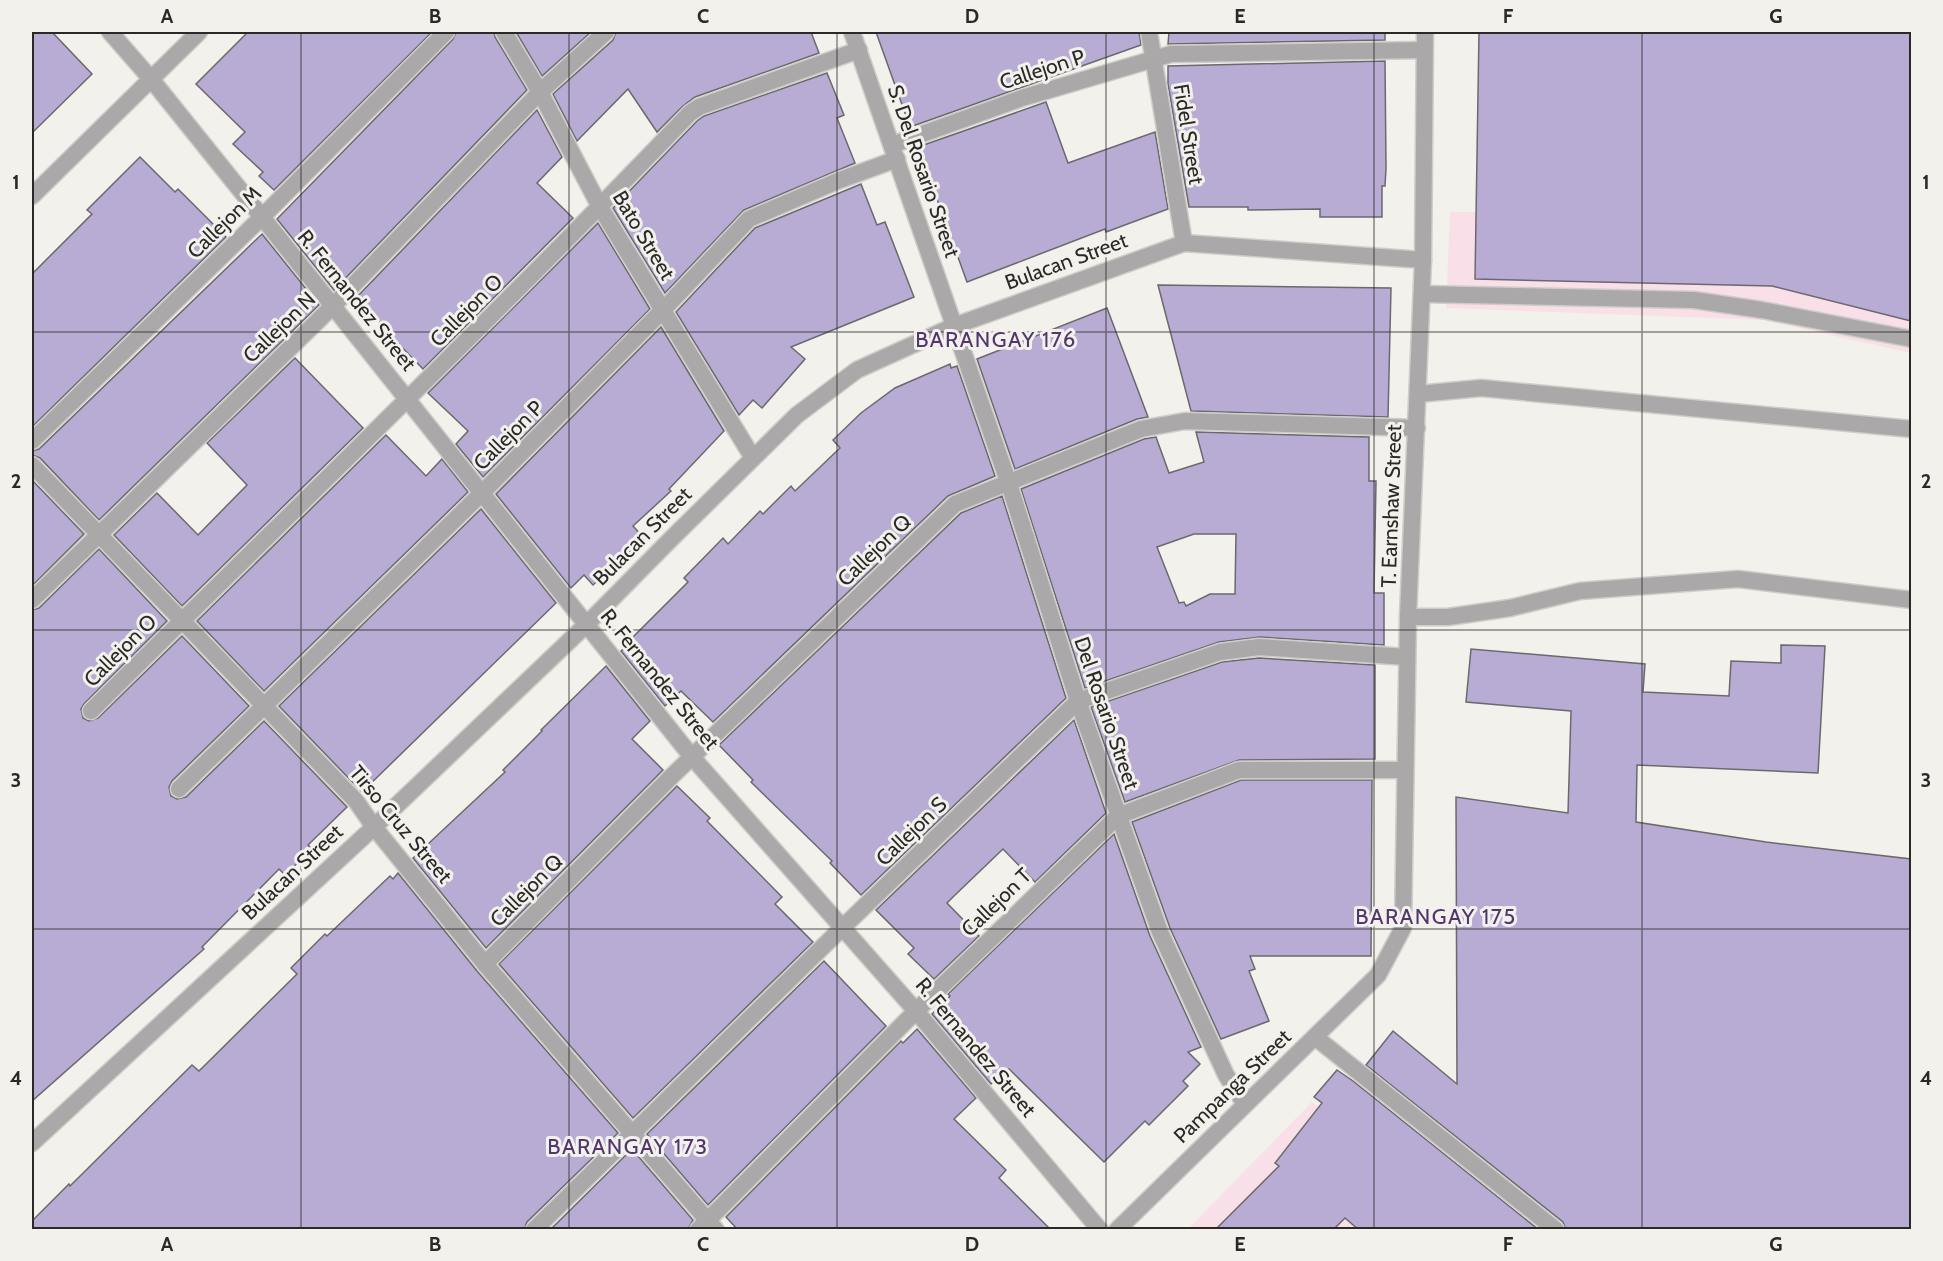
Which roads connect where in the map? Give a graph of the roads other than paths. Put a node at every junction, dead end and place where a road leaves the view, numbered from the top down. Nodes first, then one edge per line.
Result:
1 (110, 32) edge
2 (199, 32) edge
3 (446, 32) edge
4 (504, 32) edge
5 (606, 32) edge
6 (852, 32) edge
7 (1149, 32) edge
8 (1425, 32) edge
9 (859, 50) junction
10 (1424, 50) junction
11 (1153, 58) junction
12 (151, 79) junction
13 (540, 92) junction
14 (894, 152) junction
15 (32, 196) edge
16 (600, 207) junction
17 (262, 217) junction
18 (1184, 243) junction
19 (1423, 260) junction
20 (1422, 294) junction
21 (333, 306) junction
22 (663, 310) junction
23 (954, 326) junction
24 (1911, 339) edge
25 (1418, 394) junction
26 (408, 400) junction
27 (1417, 428) junction
28 (1911, 429) edge
29 (32, 441) edge
30 (753, 458) junction
31 (32, 465) edge
32 (1009, 484) junction
33 (482, 493) junction
34 (99, 534) junction
35 (32, 600) edge
36 (1911, 600) edge
37 (1408, 617) junction
38 (181, 621) junction
39 (587, 624) junction
40 (1407, 657) junction
41 (1078, 701) junction
42 (264, 706) junction
43 (91, 711) dead end
44 (692, 757) junction
45 (1404, 770) junction
46 (179, 789) dead end
47 (1118, 816) junction
48 (374, 827) junction
49 (843, 927) junction
50 (485, 964) junction
51 (1378, 975) joint
52 (916, 1011) junction
53 (1315, 1037) junction
54 (1245, 1104) junction
55 (633, 1135) junction
56 (32, 1143) edge
57 (707, 1226) edge
58 (534, 1230) edge
59 (1100, 1230) edge
60 (1117, 1230) edge
61 (1556, 1230) edge

1 - 12 street, R. Fernandez Street
2 - 12 street
3 - 17 street, Callejon M
4 - 13 street, Bato Street
5 - 13 street, Callejon N
6 - 9 street, S. Del Rosario Street
7 - 11 street, Fidel Street
8 - 10 street, T. Earnshaw Street
9 - 14 street, S. Del Rosario Street
9 - 16 street, Callejon O
10 - 11 street, Callejon P
10 - 19 street, T. Earnshaw Street
11 - 14 street, Callejon P
11 - 18 street, Fidel Street
12 - 15 street
12 - 17 street, R. Fernandez Street
13 - 16 street, Bato Street
13 - 21 street, Callejon N
14 - 22 street, Callejon P
14 - 23 street, S. Del Rosario Street
16 - 22 street, Bato Street
16 - 26 street, Callejon O
17 - 21 street, R. Fernandez Street
17 - 29 street, Callejon M
18 - 19 street, Bulacan Street
18 - 23 street, Bulacan Street
19 - 20 street, T. Earnshaw Street
20 - 24 street
20 - 25 street, T. Earnshaw Street
21 - 26 street, R. Fernandez Street
21 - 34 street, Callejon N
22 - 30 street, Bato Street
22 - 33 street, Callejon P
23 - 30 street, Bulacan Street
23 - 32 street, Del Rosario Street
25 - 27 street, T. Earnshaw Street
25 - 28 street
26 - 33 street, R. Fernandez Street
26 - 38 street, Callejon O
27 - 32 street, Callejon Q
27 - 37 street, T. Earnshaw Street
30 - 39 street, Bulacan Street
31 - 34 street, Tirso Cruz Street
32 - 41 street, Del Rosario Street
32 - 44 street, Callejon Q
33 - 39 street, R. Fernandez Street
33 - 42 street, Callejon P
34 - 35 street, Callejon N
34 - 38 street, Tirso Cruz Street
36 - 37 street
37 - 40 street, T. Earnshaw Street
38 - 42 street, Tirso Cruz Street
38 - 43 street, Callejon O
39 - 44 street, R. Fernandez Street
39 - 48 street, Bulacan Street
40 - 41 street, Callejon S
40 - 45 street, T. Earnshaw Street
41 - 47 street, Del Rosario Street
41 - 49 street, Callejon S
42 - 46 street, Callejon P
42 - 48 street, Tirso Cruz Street
44 - 49 street, R. Fernandez Street
44 - 50 street, Callejon Q
45 - 47 street, Callejon T
45 - 51 street, T. Earnshaw Street
47 - 52 street, Callejon T
47 - 54 street, Del Rosario Street
48 - 50 street, Tirso Cruz Street
48 - 56 street, Bulacan Street
49 - 52 street, R. Fernandez Street
49 - 55 street, Callejon S
50 - 55 street, Tirso Cruz Street
51 - 53 street, Pampanga Street
52 - 57 street, Callejon T
52 - 59 street, R. Fernandez Street
53 - 54 street, Pampanga Street
53 - 61 street
54 - 60 street, Pampanga Street
55 - 57 street, Tirso Cruz Street
55 - 58 street, Callejon S

